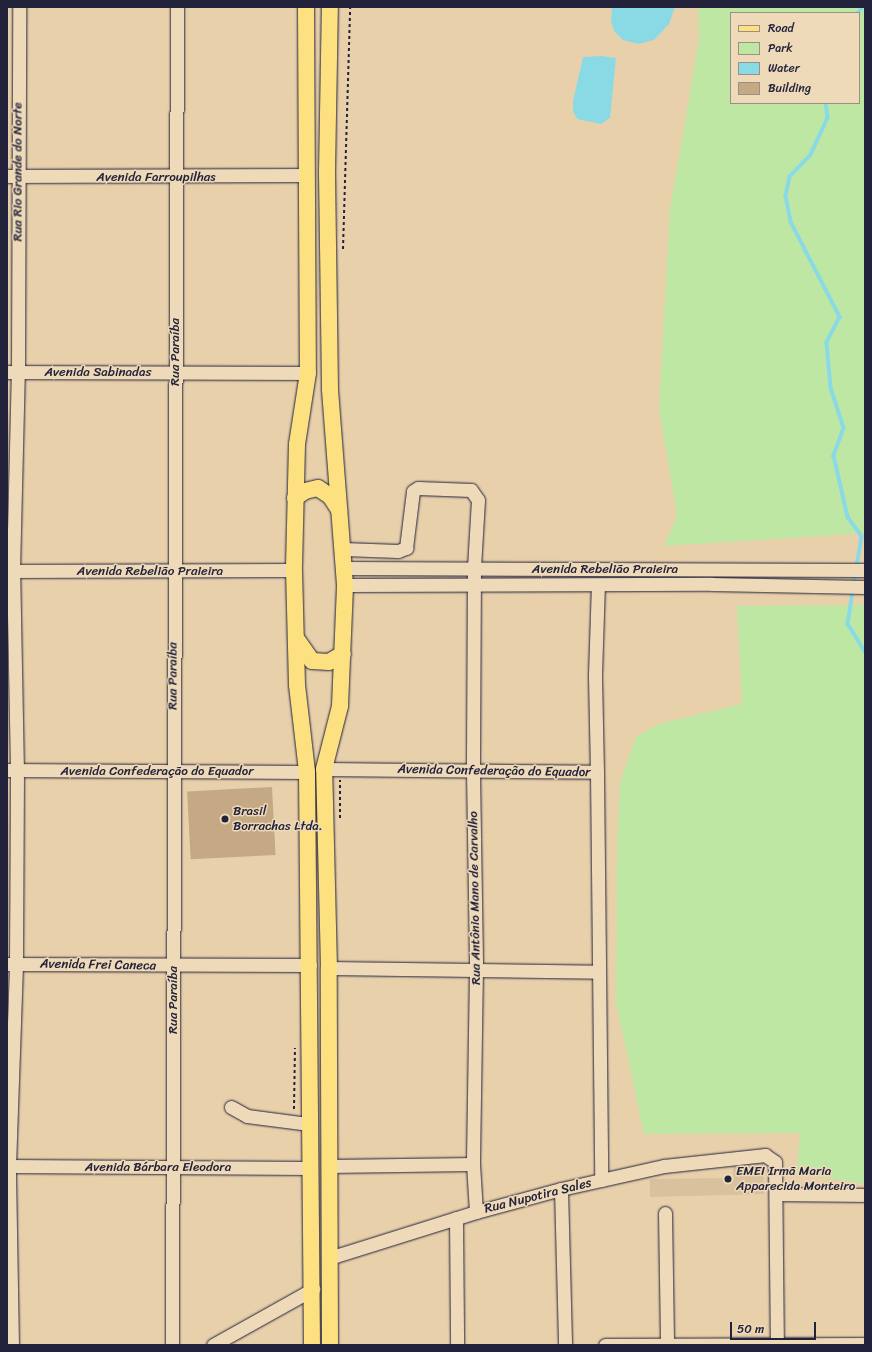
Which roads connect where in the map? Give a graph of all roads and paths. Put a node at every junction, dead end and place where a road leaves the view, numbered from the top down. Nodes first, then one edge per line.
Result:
1 (20, 7) edge
2 (177, 7) edge
3 (306, 7) edge
4 (330, 7) edge
5 (305, 175) junction
6 (13, 176) edge
7 (176, 178) junction
8 (12, 372) edge
9 (175, 372) junction
10 (308, 373) junction
11 (295, 498) junction
12 (340, 512) junction
13 (343, 549) junction
14 (345, 568) junction
15 (474, 568) junction
16 (581, 569) junction
17 (294, 570) junction
18 (865, 570) edge
19 (10, 571) edge
20 (174, 572) junction
21 (345, 585) junction
22 (474, 585) junction
23 (581, 585) junction
24 (598, 585) junction
25 (862, 587) edge
26 (296, 637) junction
27 (343, 654) junction
28 (324, 769) junction
29 (173, 770) junction
30 (12, 771) edge
31 (473, 771) junction
32 (307, 772) junction
33 (597, 772) junction
34 (11, 964) edge
35 (310, 965) junction
36 (173, 966) junction
37 (329, 968) junction
38 (476, 968) junction
39 (599, 972) junction
40 (231, 1107) dead end
41 (309, 1124) junction
42 (473, 1164) junction
43 (8, 1166) edge
44 (173, 1166) junction
45 (329, 1166) junction
46 (310, 1168) junction
47 (601, 1180) junction
48 (561, 1189) junction
49 (776, 1194) junction
50 (865, 1195) edge
51 (476, 1212) junction
52 (665, 1213) dead end
53 (456, 1218) junction
54 (329, 1258) junction
55 (313, 1289) junction
56 (667, 1344) edge
57 (778, 1344) edge
58 (865, 1344) edge
59 (12, 1345) edge
60 (172, 1345) edge
61 (214, 1345) edge
62 (312, 1345) edge
63 (330, 1345) edge
64 (457, 1345) edge
65 (565, 1345) edge
66 (605, 1345) edge

1 - 6 street, Rua Rio Grande do Norte
2 - 7 street, Rua Paraíba
3 - 5 main road
4 - 12 main road
5 - 7 street, Avenida Farroupilhas
5 - 10 main road
6 - 7 street, Avenida Farroupilhas
6 - 8 street, Rua Rio Grande do Norte
7 - 9 street, Rua Paraíba
8 - 9 street, Avenida Sabinadas
8 - 19 street, Rua Rio Grande do Norte
9 - 10 street, Avenida Sabinadas
9 - 20 street, Rua Paraíba
10 - 11 main road
11 - 12 main road
11 - 17 main road
12 - 13 main road
13 - 14 main road
13 - 15 street, Rua Antônio Mano de Carvalho
14 - 15 street, Avenida Rebelião Praieira
14 - 21 main road
15 - 16 street, Avenida Rebelião Praieira
15 - 22 street, Rua Antônio Mano de Carvalho
16 - 18 street, Avenida Rebelião Praieira
16 - 23 street
17 - 20 street, Avenida Rebelião Praieira
17 - 26 main road
19 - 20 street, Avenida Rebelião Praieira
19 - 30 street, Rua Rio Grande do Norte
20 - 29 street, Rua Paraíba
21 - 22 street, Avenida Rebelião Praieira
21 - 27 main road
22 - 23 street, Avenida Rebelião Praieira
22 - 31 street, Rua Antônio Mano de Carvalho
23 - 24 street, Avenida Rebelião Praieira
24 - 25 street, Avenida Rebelião Praieira
24 - 33 street, Avenida Confederação do Equador
26 - 27 main road
26 - 32 main road
27 - 28 main road
28 - 31 street, Avenida Confederação do Equador
28 - 37 main road
29 - 30 street, Avenida Confederação do Equador
29 - 32 street, Avenida Confederação do Equador
29 - 36 street, Rua Paraíba
30 - 34 street, Rua Rio Grande do Norte
31 - 33 street, Avenida Confederação do Equador
31 - 38 street, Rua Antônio Mano de Carvalho
32 - 35 main road
33 - 39 street
34 - 36 street, Avenida Frei Caneca
34 - 43 street, Rua Rio Grande do Norte
35 - 36 street, Avenida Frei Caneca
35 - 41 main road
36 - 44 street, Rua Paraíba
37 - 38 street
37 - 45 main road
38 - 39 street
38 - 42 street, Rua Antônio Mano de Carvalho
39 - 47 street
40 - 41 street
41 - 46 main road
42 - 45 street
42 - 51 street, Rua Antônio Mano de Carvalho
43 - 44 street, Avenida Bárbara Eleodora
43 - 59 street, Rua Rio Grande do Norte
44 - 46 street, Avenida Bárbara Eleodora
44 - 60 street, Rua Paraíba
45 - 54 main road
46 - 55 main road
47 - 48 street, Rua Nupotira Sales
47 - 49 street, Rua Nupotira Sales
48 - 51 street, Rua Nupotira Sales
48 - 65 street
49 - 50 street
49 - 57 street, Rua Nupotira Sales
51 - 53 street, Rua Nupotira Sales
52 - 56 street
53 - 54 street, Rua Nupotira Sales
53 - 64 street
54 - 63 main road
55 - 61 street
55 - 62 main road
56 - 57 street
56 - 66 street
57 - 58 street

